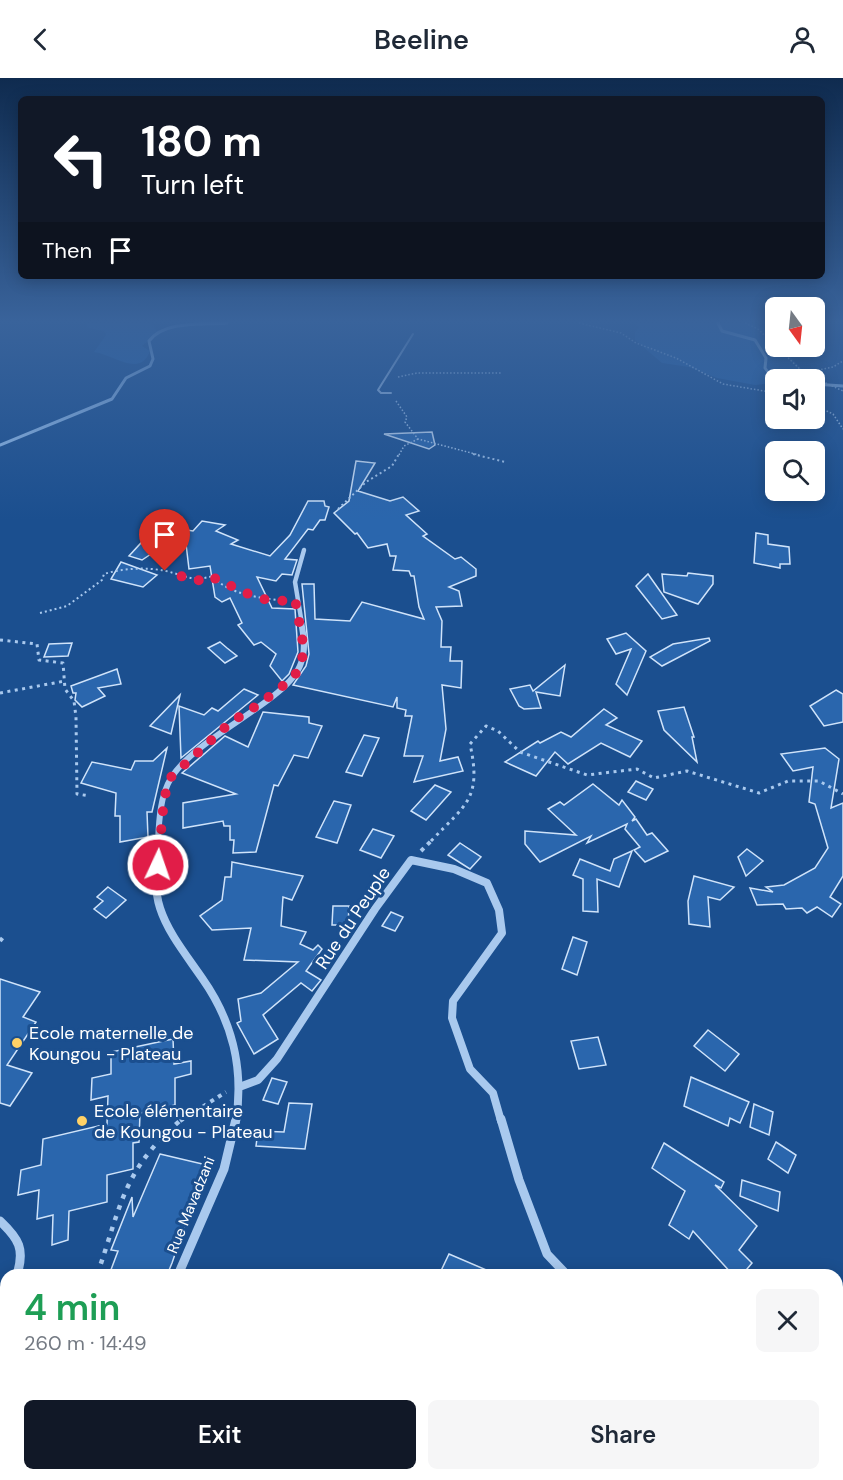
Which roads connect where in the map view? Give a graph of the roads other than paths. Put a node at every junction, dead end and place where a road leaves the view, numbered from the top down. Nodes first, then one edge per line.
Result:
1 (379, 388) edge
2 (391, 393) road end
3 (304, 550) dead end
4 (242, 1086) junction
5 (0, 1221) edge
6 (19, 1269) edge
7 (181, 1269) edge
8 (561, 1269) edge

1 - 2 lane
3 - 4 street, Rue Mavadzani
4 - 7 street, Rue Mavadzani
4 - 8 street, Rue du Peuple
5 - 6 street

